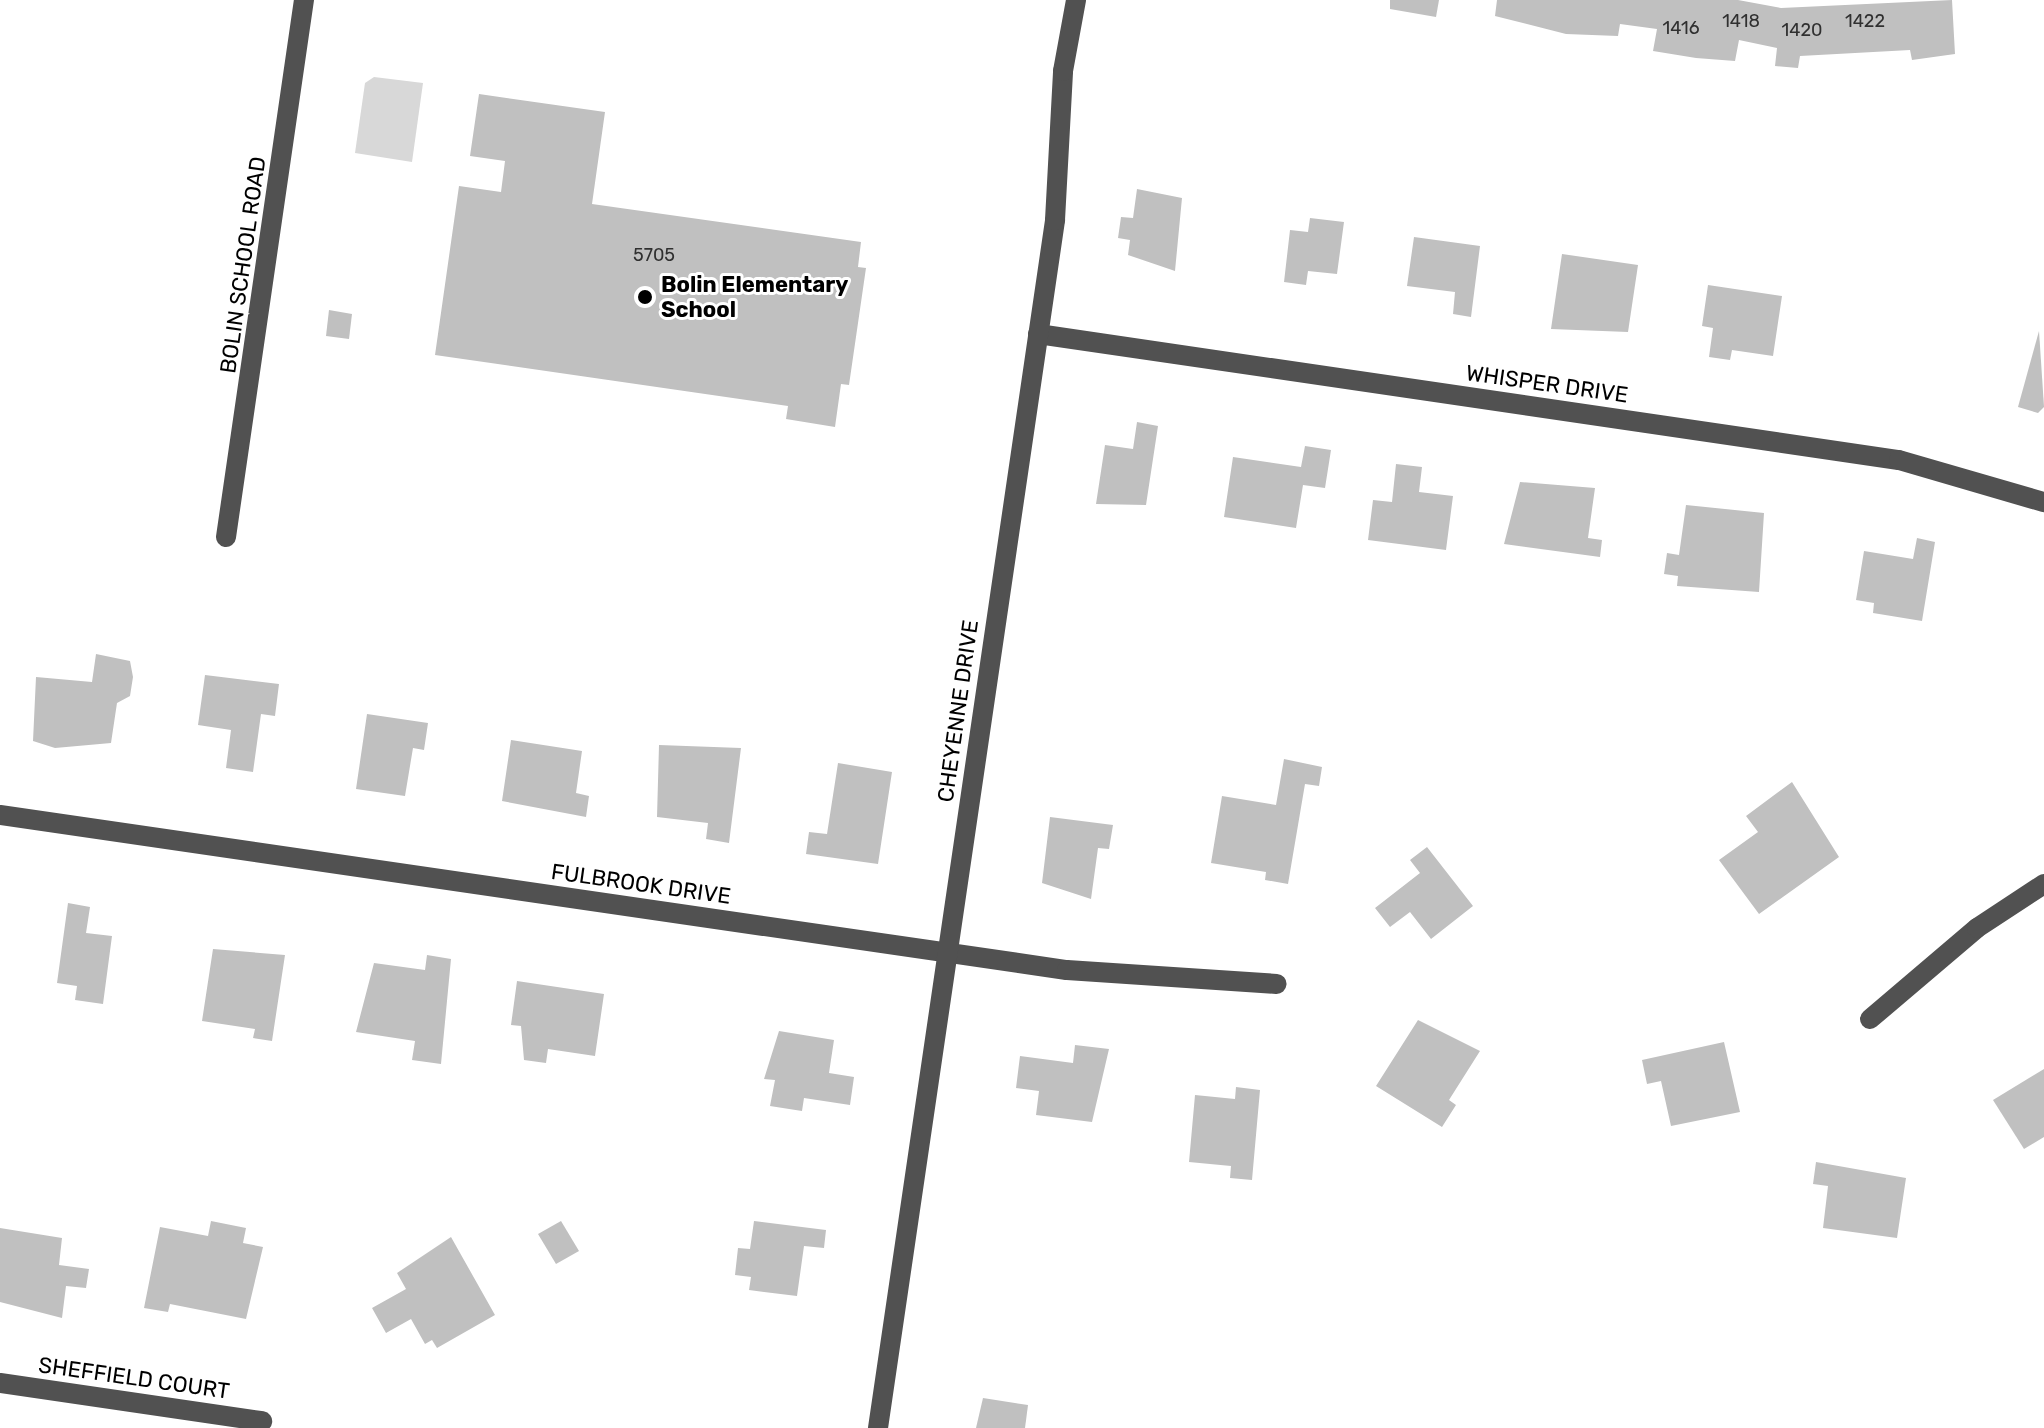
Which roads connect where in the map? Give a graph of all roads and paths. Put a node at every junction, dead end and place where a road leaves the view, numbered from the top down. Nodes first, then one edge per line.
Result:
1 (304, 0) edge
2 (1076, 0) edge
3 (1038, 334) junction
4 (2044, 502) edge
5 (226, 537) dead end
6 (0, 815) edge
7 (2044, 884) edge
8 (947, 952) junction
9 (1277, 984) dead end
10 (1870, 1019) dead end
11 (0, 1383) edge
12 (262, 1421) dead end
13 (878, 1428) edge

1 - 5 street, BOLIN SCHOOL ROAD
2 - 3 street, CHEYENNE DRIVE
3 - 4 street, WHISPER DRIVE
3 - 8 street, CHEYENNE DRIVE
6 - 8 street, FULBROOK DRIVE
7 - 10 street
8 - 9 street, FULBROOK DRIVE
8 - 13 street, CHEYENNE DRIVE
11 - 12 street, SHEFFIELD COURT

